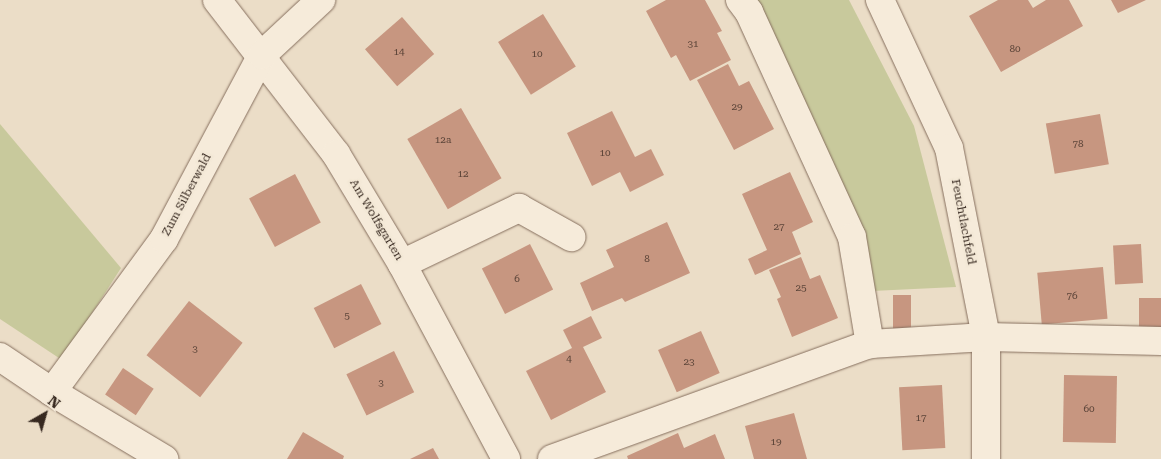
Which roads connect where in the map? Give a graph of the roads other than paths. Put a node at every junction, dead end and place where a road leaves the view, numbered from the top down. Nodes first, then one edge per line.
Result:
1 (217, 0) edge
2 (321, 0) edge
3 (740, 0) edge
4 (890, 3) edge
5 (262, 55) junction
6 (571, 237) dead end
7 (402, 264) junction
8 (986, 336) junction
9 (1161, 341) edge
10 (870, 344) junction
11 (0, 357) edge
12 (52, 392) junction
13 (164, 459) edge
14 (506, 459) edge
15 (552, 459) edge
16 (986, 459) edge

1 - 5 street, Am Wolfsgarten
2 - 5 street, Zum Silberwald
3 - 10 street
4 - 8 street, Feuchtlachfeld
5 - 7 street, Am Wolfsgarten
5 - 12 street, Zum Silberwald
6 - 7 street
7 - 14 street, Am Wolfsgarten
8 - 9 street
8 - 10 street
8 - 16 street, Feuchtlachfeld
10 - 15 street
11 - 12 street
12 - 13 street

